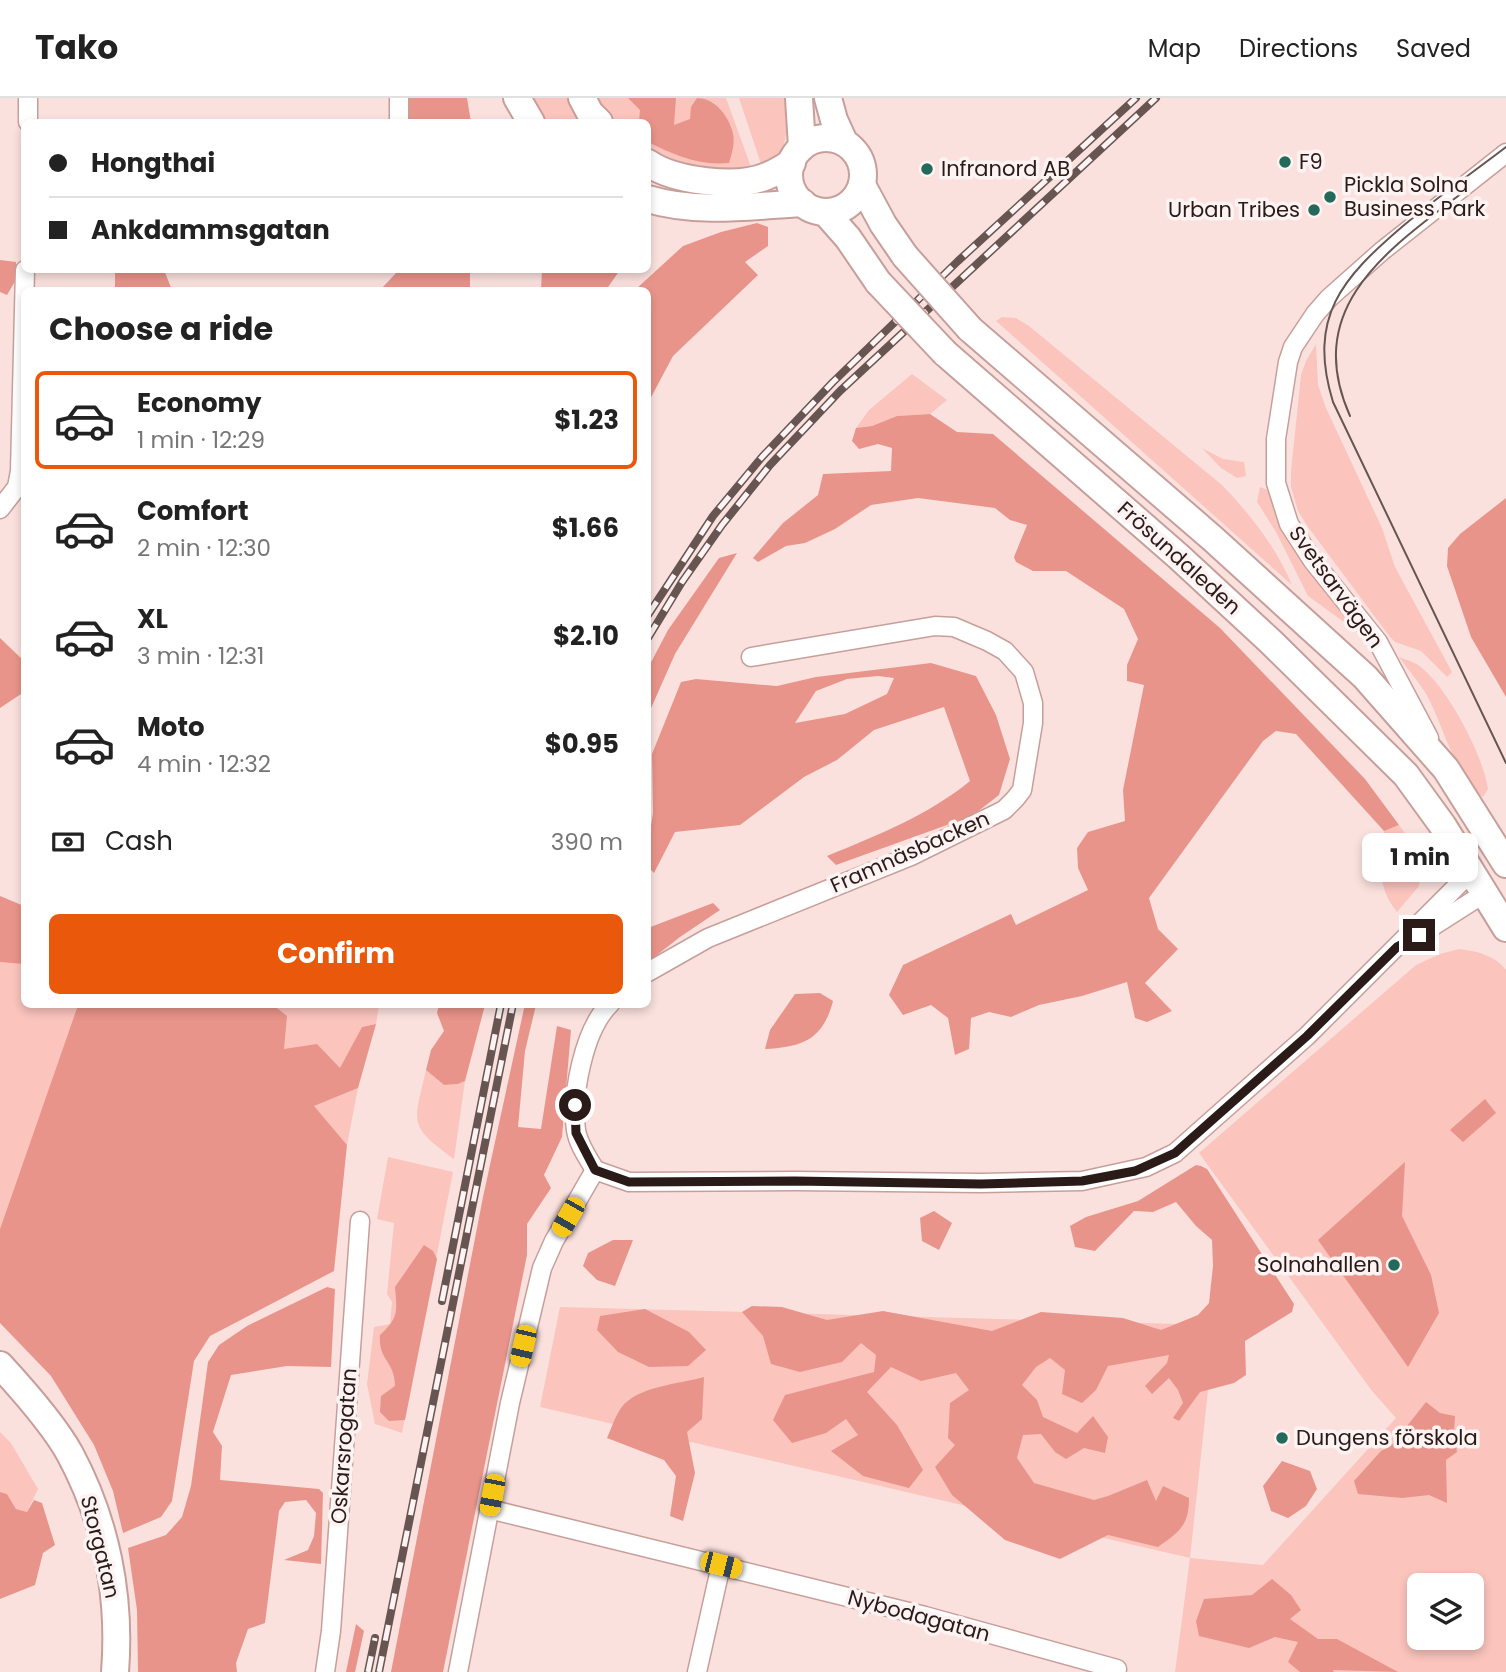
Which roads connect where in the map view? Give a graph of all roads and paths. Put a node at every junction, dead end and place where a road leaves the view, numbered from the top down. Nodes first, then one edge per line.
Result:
1 (28, 98) edge
2 (399, 98) edge
3 (517, 98) edge
4 (582, 98) edge
5 (799, 98) edge
6 (828, 98) edge
7 (28, 119) edge
8 (399, 119) edge
9 (529, 119) edge
10 (596, 119) edge
11 (844, 142) junction
12 (1506, 153) edge
13 (797, 155) junction
14 (651, 165) edge
15 (862, 185) junction
16 (651, 201) edge
17 (814, 208) junction
18 (21, 431) edge
19 (0, 509) edge
20 (751, 657) dead end
21 (1446, 769) junction
22 (1503, 851) edge
23 (1506, 877) edge
24 (1478, 882) junction
25 (1506, 928) edge
26 (1397, 947) junction
27 (651, 970) edge
28 (606, 1008) edge
29 (595, 1170) junction
30 (360, 1221) dead end
31 (0, 1365) edge
32 (489, 1509) junction
33 (721, 1565) junction
34 (1117, 1669) dead end
35 (115, 1672) edge
36 (325, 1672) edge
37 (458, 1672) edge
38 (697, 1672) edge

1 - 7 street
2 - 8 street
3 - 9 main road
4 - 10 main road
5 - 13 main road
6 - 11 main road
11 - 13 main road
11 - 15 main road
12 - 21 street, Svetsarvägen
13 - 14 main road
13 - 17 main road
15 - 17 main road
15 - 21 main road, Frösundaleden, bridge
16 - 17 main road
17 - 24 main road, Frösundaleden, bridge
18 - 19 street
20 - 27 street, Framnäsbacken
21 - 22 main road, Frösundaleden
22 - 24 main road
23 - 24 main road
24 - 25 main road, Frösundaleden
24 - 26 street
24 - 26 street
26 - 29 street
28 - 29 street
29 - 32 street
30 - 36 street, Oskarsrogatan
31 - 35 main road, Storgatan
32 - 33 street, Nybodagatan
32 - 37 street
33 - 34 street, Nybodagatan
33 - 38 street

